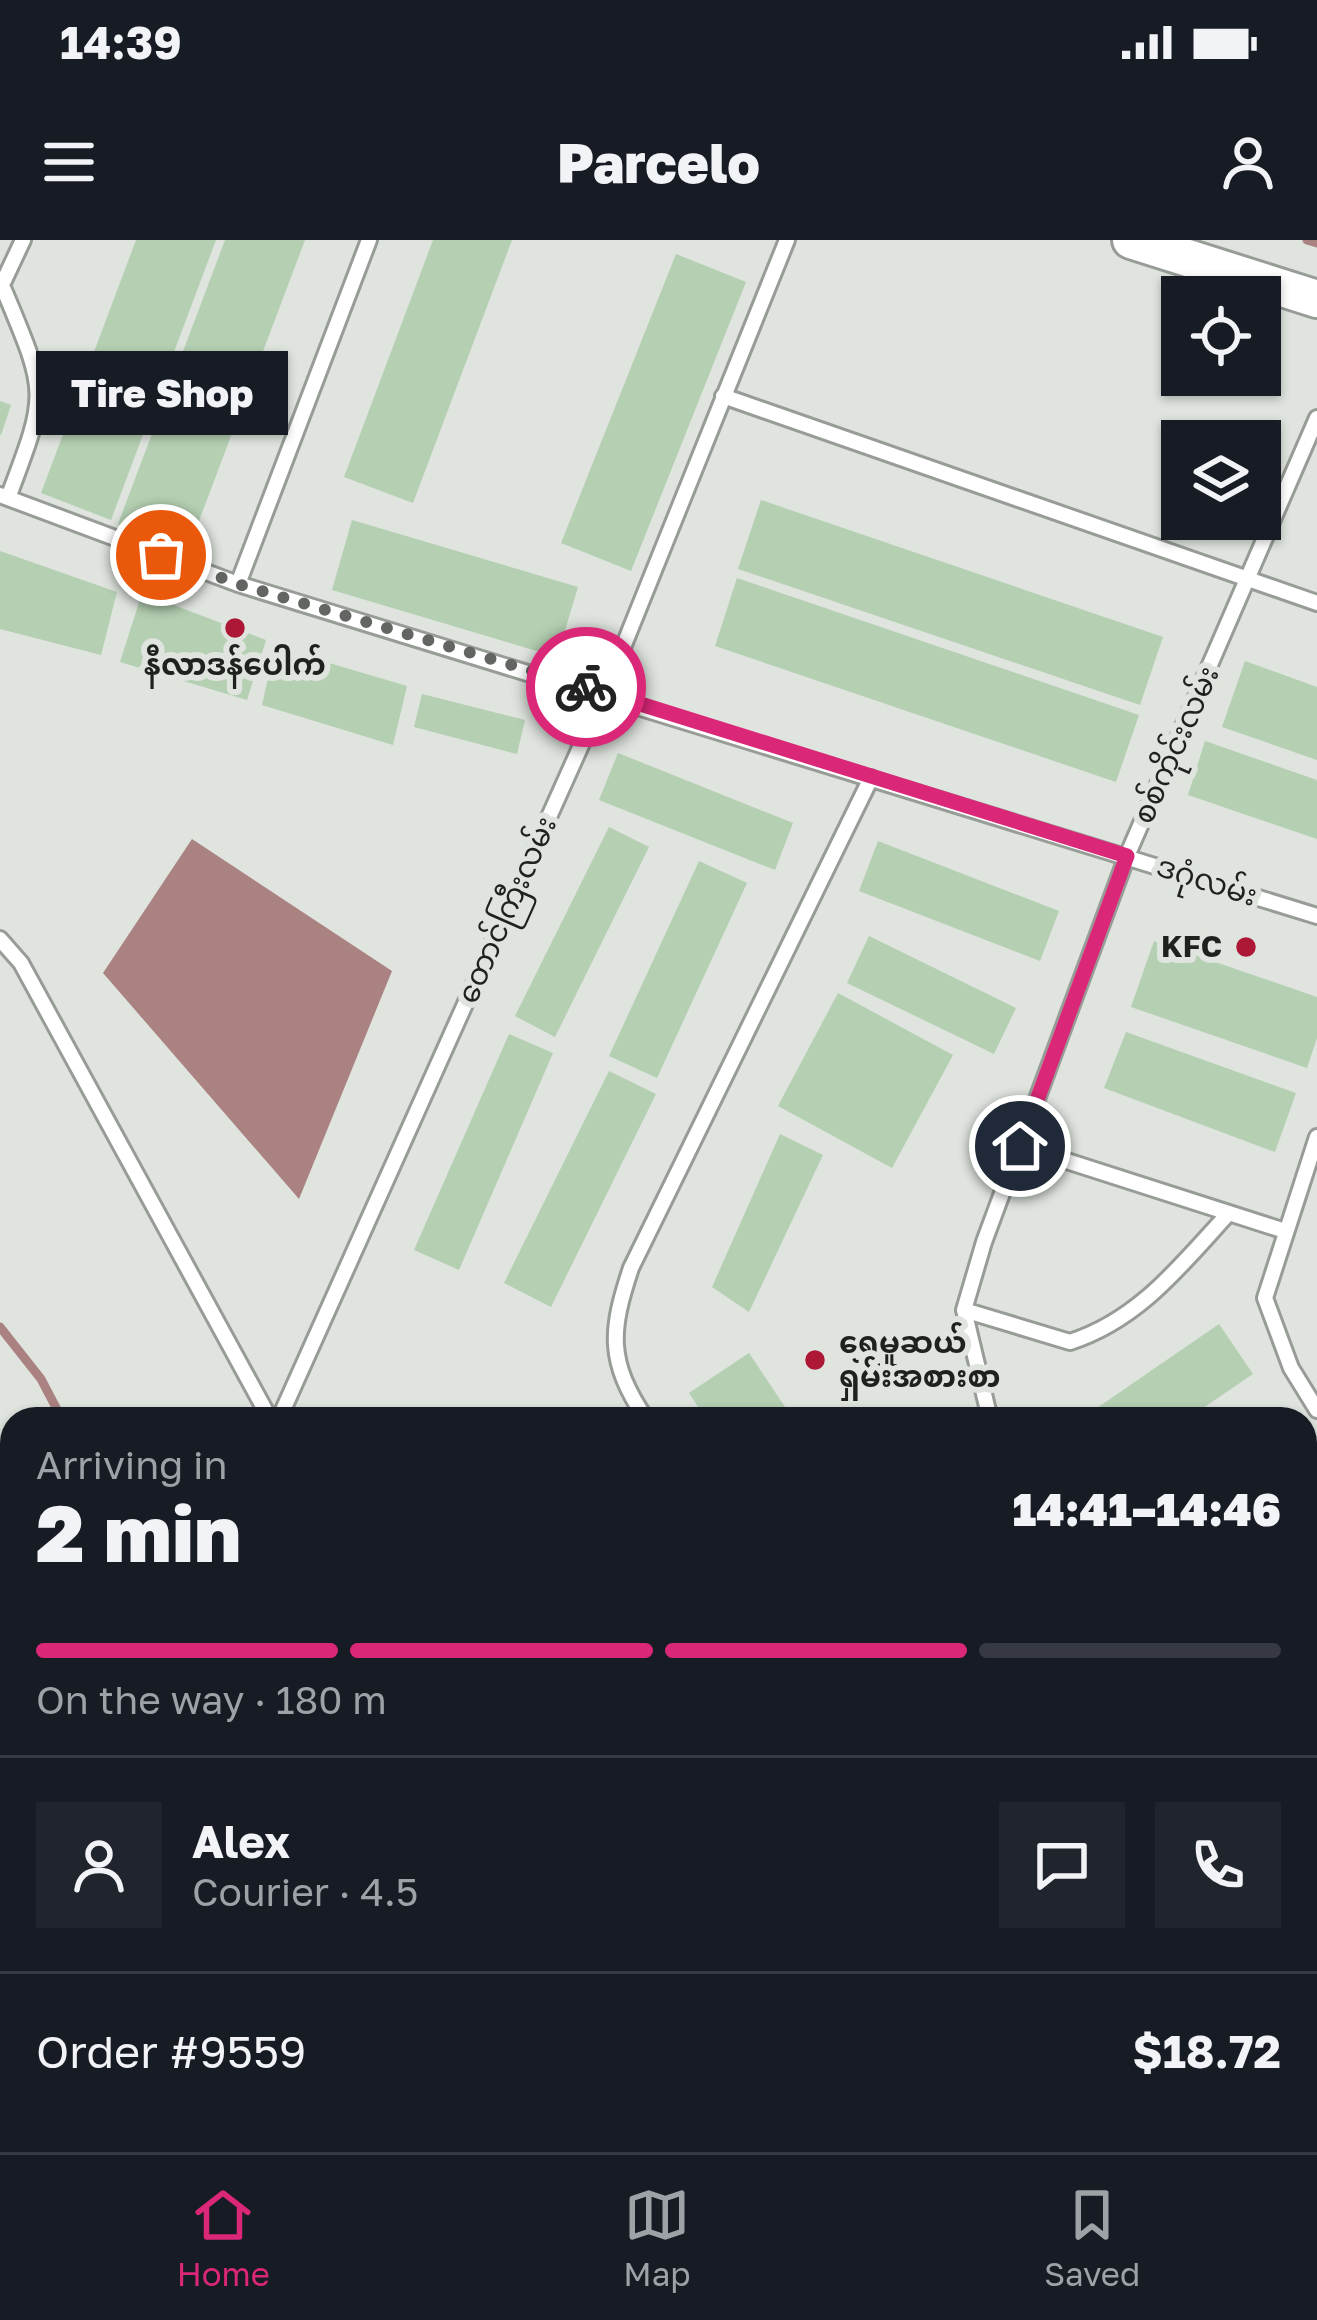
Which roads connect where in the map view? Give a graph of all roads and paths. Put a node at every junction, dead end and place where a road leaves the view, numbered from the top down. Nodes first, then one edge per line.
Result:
1 (23, 240) edge
2 (369, 240) edge
3 (787, 240) edge
4 (1132, 240) edge
5 (2, 289) edge
6 (1317, 299) edge
7 (723, 396) junction
8 (1317, 418) edge
9 (4, 497) edge
10 (1250, 581) junction
11 (238, 584) junction
12 (1317, 603) edge
13 (604, 692) junction
14 (871, 778) junction
15 (1127, 856) junction
16 (1317, 916) edge
17 (0, 939) edge
18 (1317, 1137) edge
19 (1020, 1146) junction
20 (1228, 1214) junction
21 (1285, 1231) junction
22 (964, 1310) junction
23 (268, 1407) edge
24 (280, 1407) edge
25 (638, 1407) edge
26 (987, 1407) edge
27 (1316, 1407) edge

1 - 5 lane
2 - 11 lane
3 - 7 lane, တောင်ကြီးလမ်း
4 - 6 street
5 - 9 lane
7 - 10 lane
7 - 13 lane, တောင်ကြီးလမ်း
8 - 10 lane, စစ်ကိုင်းလမ်း
9 - 11 lane, ဒဂုံလမ်း
10 - 12 lane
10 - 15 lane, စစ်ကိုင်းလမ်း
11 - 13 lane, ဒဂုံလမ်း
13 - 14 lane, ဒဂုံလမ်း
13 - 24 lane, တောင်ကြီးလမ်း
14 - 15 lane, ဒဂုံလမ်း
14 - 25 lane
15 - 16 lane, ဒဂုံလမ်း
15 - 19 lane, စစ်ကိုင်းလမ်း
17 - 23 lane
18 - 21 lane
19 - 20 lane
19 - 22 lane, စစ်ကိုင်းလမ်း
20 - 21 lane
20 - 22 lane
21 - 27 lane
22 - 26 lane

